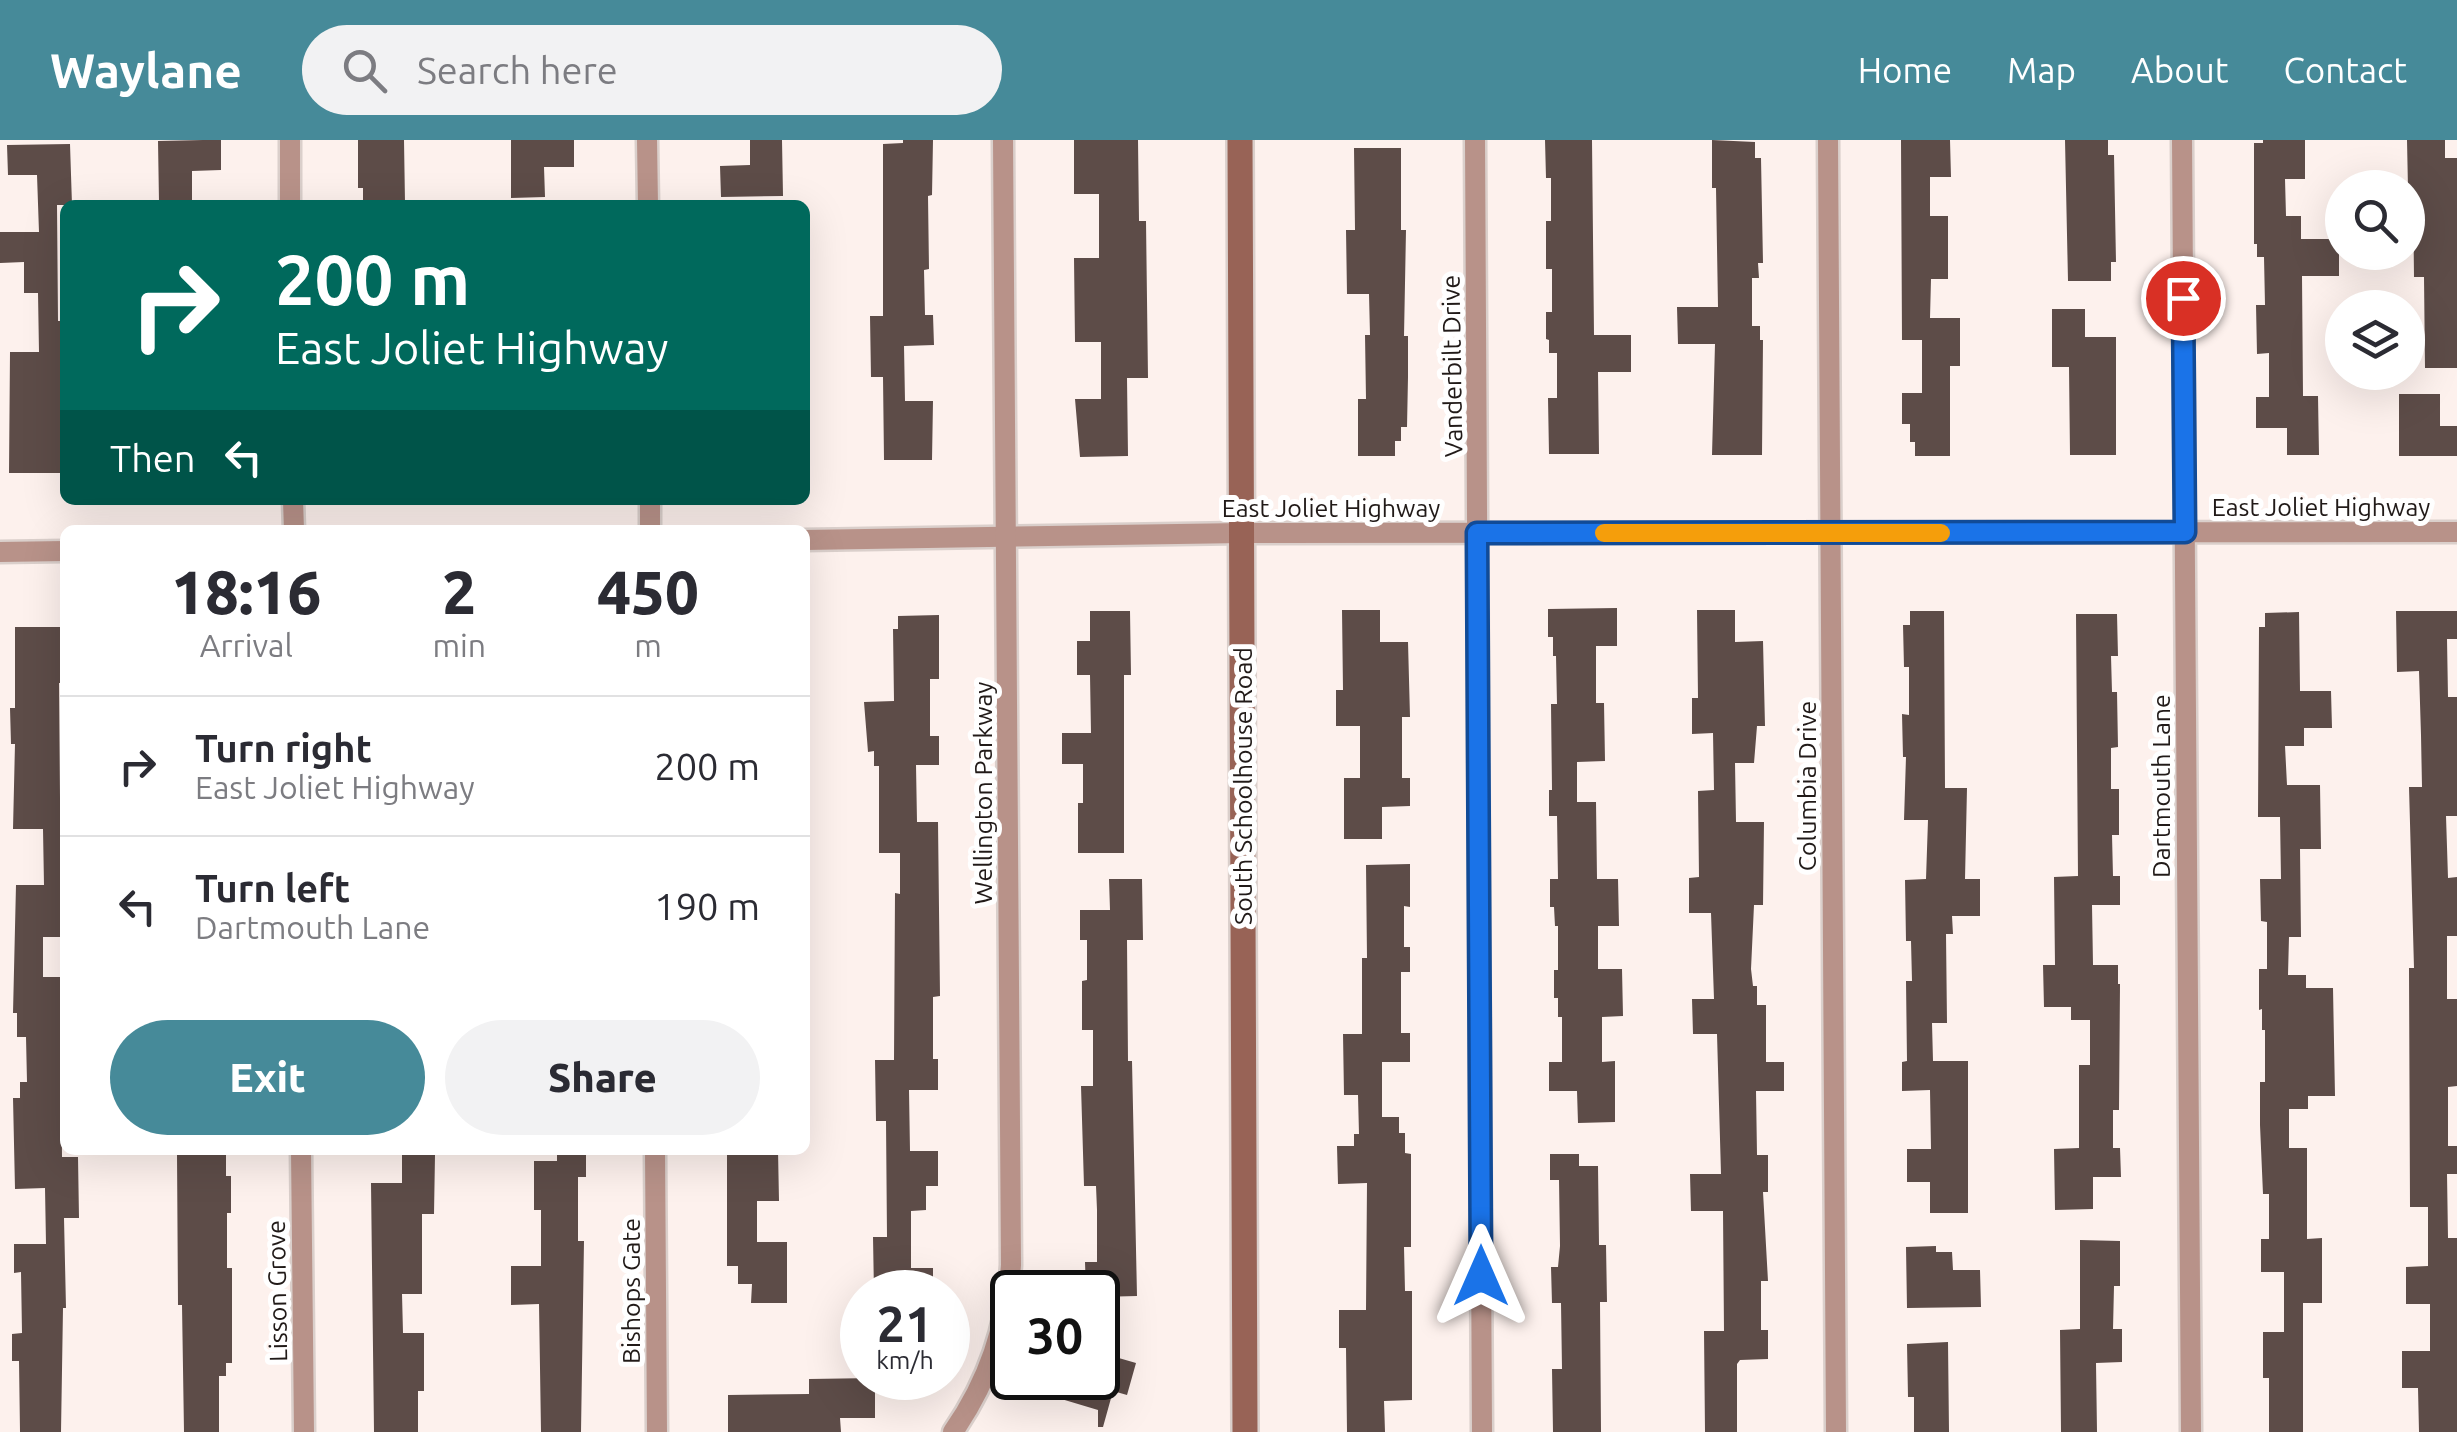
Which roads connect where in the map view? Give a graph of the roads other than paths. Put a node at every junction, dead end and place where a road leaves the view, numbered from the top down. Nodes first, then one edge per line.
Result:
1 (290, 140) edge
2 (647, 140) edge
3 (1004, 140) edge
4 (1240, 140) edge
5 (1475, 140) edge
6 (1828, 140) edge
7 (2182, 140) edge
8 (290, 200) edge
9 (648, 200) edge
10 (2185, 532) junction
11 (2457, 532) edge
12 (1242, 533) junction
13 (1477, 533) junction
14 (1831, 534) junction
15 (1006, 537) junction
16 (810, 540) edge
17 (60, 551) edge
18 (0, 552) edge
19 (301, 1155) edge
20 (655, 1155) edge
21 (304, 1432) edge
22 (657, 1432) edge
23 (953, 1432) edge
24 (1245, 1432) edge
25 (1482, 1432) edge
26 (1836, 1432) edge
27 (2191, 1432) edge

1 - 8 street
2 - 9 street
3 - 15 street, Wellington Parkway
4 - 12 street, South Schoolhouse Road
5 - 13 street, Vanderbilt Drive
6 - 14 street, Columbia Drive
7 - 10 street, Dartmouth Lane
10 - 11 street, East Joliet Highway
10 - 14 street, East Joliet Highway
10 - 27 street, Dartmouth Lane
12 - 13 street, East Joliet Highway
12 - 15 street, East Joliet Highway
12 - 24 street, South Schoolhouse Road
13 - 14 street, East Joliet Highway
13 - 25 street, Vanderbilt Drive
14 - 26 street, Columbia Drive
15 - 16 street, East Joliet Highway
15 - 23 street, Wellington Parkway
17 - 18 street
19 - 21 street, Lisson Grove
20 - 22 street, Bishops Gate

